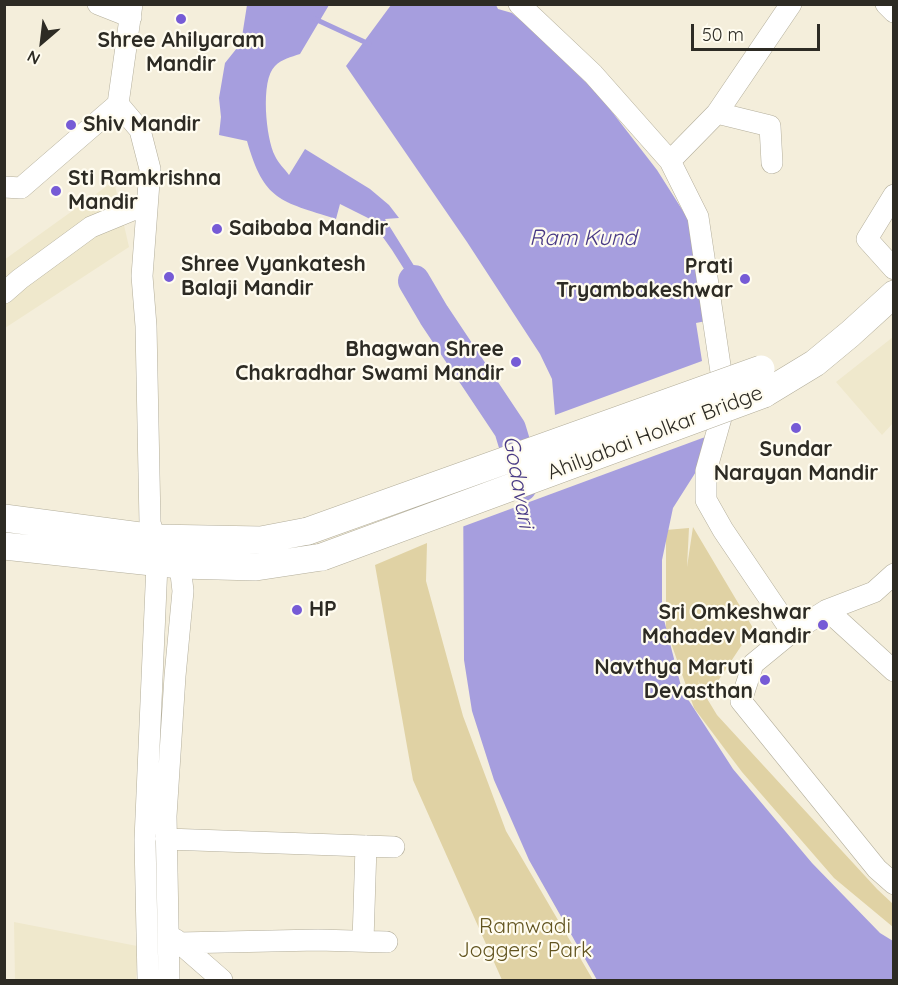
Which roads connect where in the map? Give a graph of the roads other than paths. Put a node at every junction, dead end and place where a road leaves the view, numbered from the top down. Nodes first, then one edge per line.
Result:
1 (98, 4) edge
2 (519, 4) edge
3 (791, 4) edge
4 (886, 4) edge
5 (131, 11) edge
6 (894, 12) edge
7 (118, 104) junction
8 (717, 113) junction
9 (670, 161) junction
10 (772, 163) dead end
11 (4, 187) edge
12 (894, 195) edge
13 (147, 204) junction
14 (894, 269) edge
15 (4, 293) edge
16 (894, 294) edge
17 (763, 382) junction
18 (4, 518) edge
19 (4, 546) edge
20 (164, 556) junction
21 (894, 574) edge
22 (827, 610) junction
23 (792, 632) junction
24 (894, 671) edge
25 (166, 839) junction
26 (366, 846) junction
27 (394, 847) dead end
28 (894, 884) edge
29 (146, 906) junction
30 (174, 938) junction
31 (363, 941) junction
32 (387, 942) dead end
33 (148, 981) edge
34 (169, 981) edge
35 (222, 981) edge

1 - 5 street
2 - 9 street
3 - 8 street
4 - 6 street
5 - 7 street
7 - 11 street
7 - 13 street
8 - 9 street
8 - 10 street
9 - 23 street
12 - 14 street
13 - 15 street
13 - 20 street
16 - 17 main road
17 - 20 main road, Ahilyabai Holkar Bridge, bridge
17 - 20 main road, Ahilyabai Holkar Bridge, bridge
18 - 20 main road
19 - 20 main road
20 - 25 street
20 - 29 street
21 - 22 street
22 - 23 street
22 - 24 street
23 - 28 street
25 - 26 street
25 - 30 street
26 - 27 street
26 - 31 street
29 - 30 street
29 - 33 street
30 - 31 street
30 - 34 street
30 - 35 street
31 - 32 street

